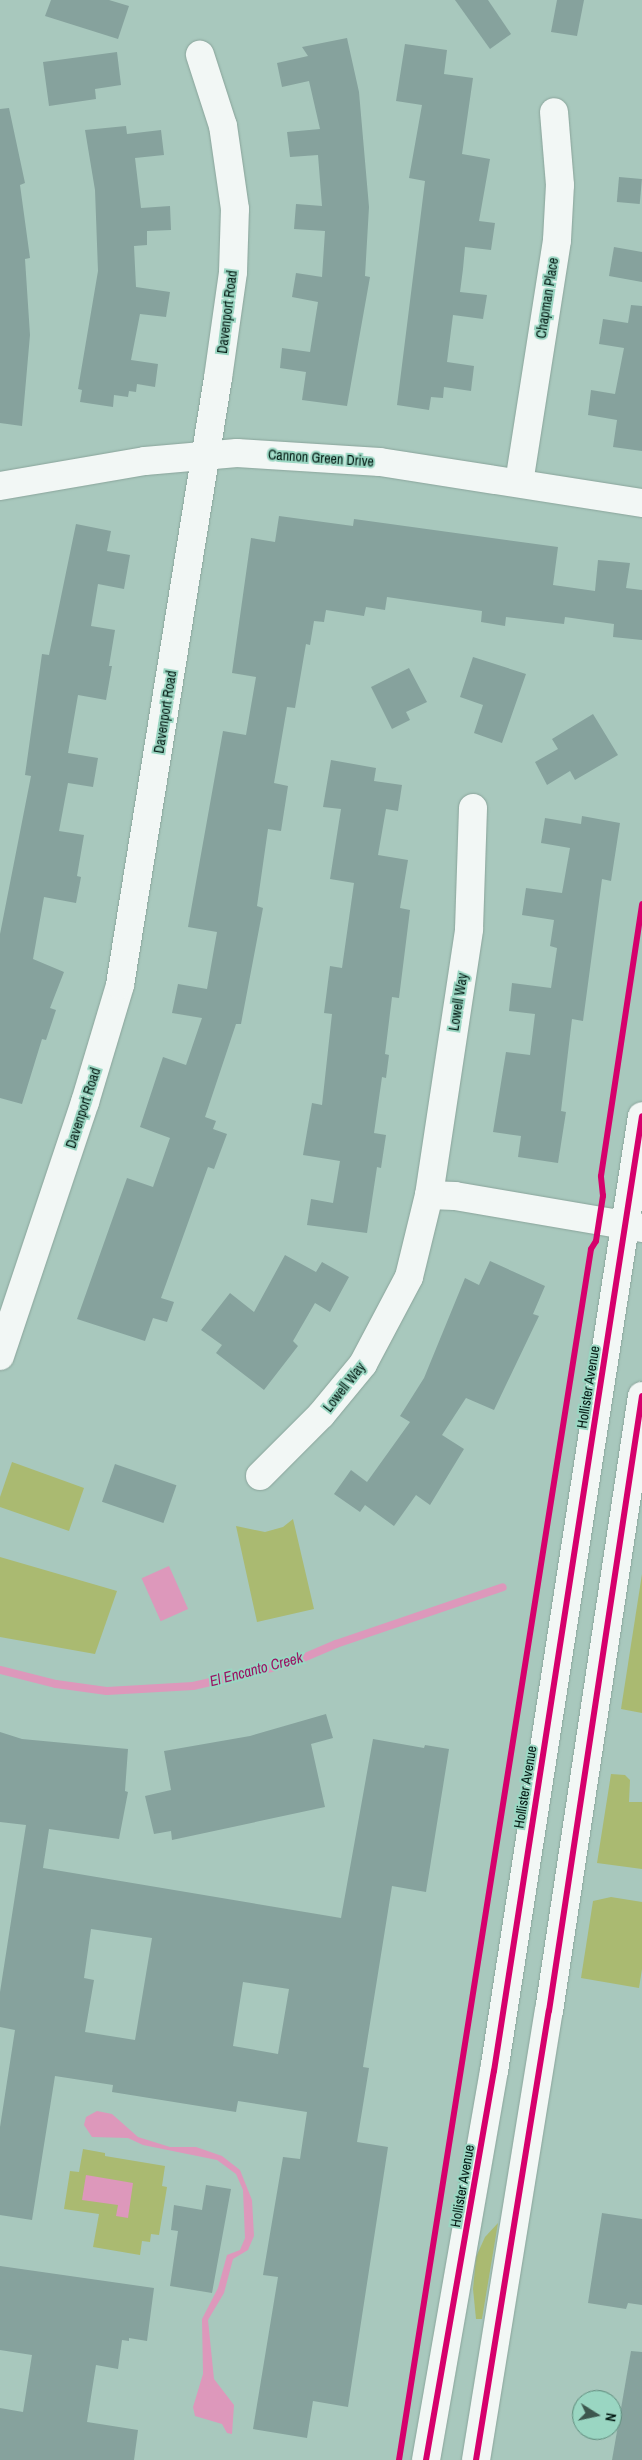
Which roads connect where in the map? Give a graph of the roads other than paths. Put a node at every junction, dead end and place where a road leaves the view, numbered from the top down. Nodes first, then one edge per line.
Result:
1 (200, 55) dead end
2 (554, 112) dead end
3 (205, 455) junction
4 (518, 483) junction
5 (0, 486) edge
6 (642, 503) edge
7 (474, 808) dead end
8 (642, 1116) edge
9 (429, 1195) junction
10 (634, 1227) edge
11 (0, 1356) edge
12 (642, 1396) edge
13 (260, 1476) dead end
14 (426, 2460) edge
15 (476, 2460) edge

1 - 3 street, Davenport Road
2 - 4 street, Chapman Place
3 - 4 street, Cannon Green Drive
3 - 5 street, Cannon Green Drive
3 - 11 street, Davenport Road
4 - 6 street, Cannon Green Drive
7 - 9 street, Lowell Way
8 - 10 street, Hollister Avenue
9 - 10 street
9 - 13 street, Lowell Way
10 - 14 street, Hollister Avenue
12 - 15 street

